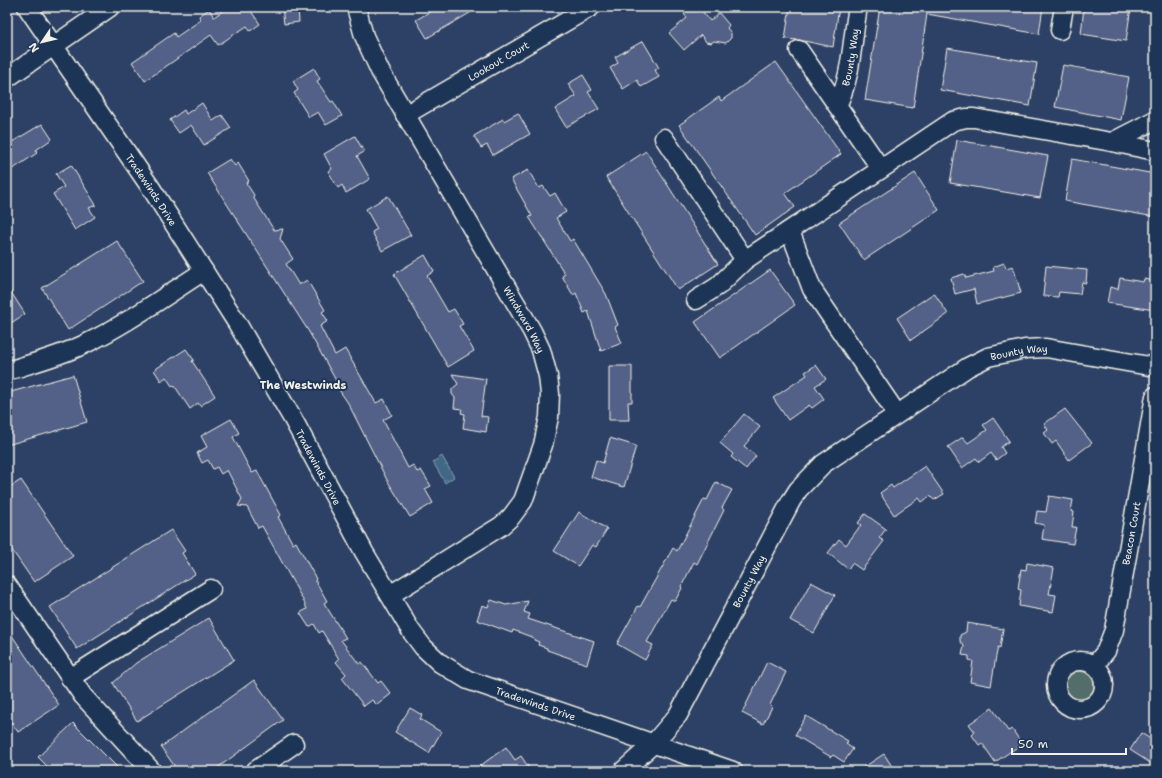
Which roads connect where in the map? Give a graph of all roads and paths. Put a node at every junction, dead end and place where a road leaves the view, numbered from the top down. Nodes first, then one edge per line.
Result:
1 (27, 7) edge
2 (110, 7) edge
3 (356, 7) edge
4 (591, 7) edge
5 (858, 7) edge
6 (1064, 7) edge
7 (1060, 30) dead end
8 (53, 46) junction
9 (799, 50) dead end
10 (7, 78) edge
11 (837, 105) junction
12 (405, 115) junction
13 (1155, 120) edge
14 (664, 138) dead end
15 (1112, 142) junction
16 (1155, 151) edge
17 (881, 169) junction
18 (790, 231) junction
19 (745, 260) junction
20 (204, 271) junction
21 (696, 300) dead end
22 (1155, 367) edge
23 (7, 371) edge
24 (1155, 396) edge
25 (897, 414) junction
26 (7, 585) edge
27 (211, 589) dead end
28 (390, 595) junction
29 (1094, 666) dead end
30 (70, 678) junction
31 (294, 744) dead end
32 (653, 744) junction
33 (152, 771) edge
34 (256, 771) edge
35 (623, 771) edge
36 (733, 771) edge

1 - 8 street, Tradewinds Drive
2 - 8 street
3 - 12 street, Windward Way
4 - 12 street, Lookout Court
5 - 11 street, Bounty Way
6 - 7 street
8 - 10 street
8 - 20 street, Tradewinds Drive
9 - 11 street, Bounty Way
11 - 17 street, Bounty Way
12 - 28 street, Windward Way
13 - 15 street
14 - 19 street
15 - 16 street
15 - 17 street
17 - 18 street
18 - 19 street
18 - 25 street
19 - 21 street
20 - 23 street
20 - 28 street, Tradewinds Drive
22 - 25 street, Bounty Way
24 - 29 street, Beacon Court
25 - 32 street, Bounty Way
26 - 30 street
27 - 30 street
28 - 32 street, Tradewinds Drive
30 - 33 street
31 - 34 street
32 - 35 street, Bounty Way
32 - 36 street, Tradewinds Drive

